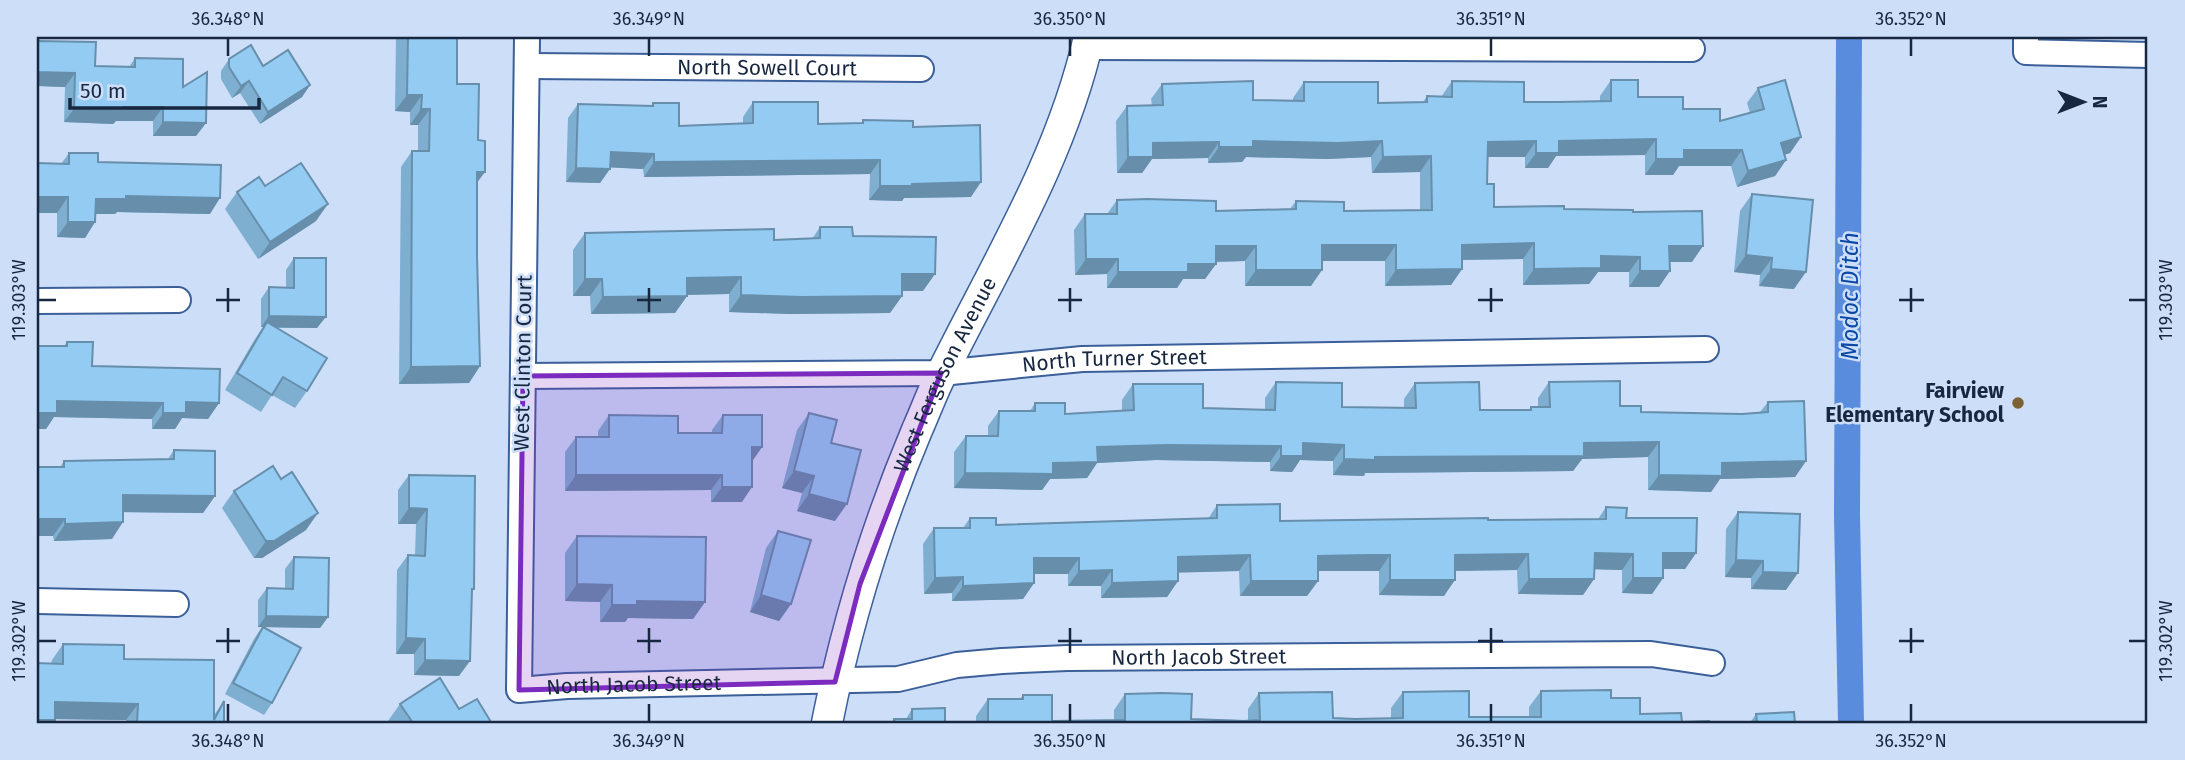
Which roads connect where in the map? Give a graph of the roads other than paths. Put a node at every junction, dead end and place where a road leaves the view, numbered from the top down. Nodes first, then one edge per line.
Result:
1 (527, 37) edge
2 (1088, 42) edge
3 (2026, 44) edge
4 (1692, 49) dead end
5 (2148, 55) edge
6 (527, 66) junction
7 (921, 69) dead end
8 (37, 300) edge
9 (178, 300) dead end
10 (1706, 349) dead end
11 (942, 373) junction
12 (523, 376) junction
13 (37, 601) edge
14 (176, 604) dead end
15 (1712, 663) dead end
16 (835, 682) junction
17 (519, 690) joint
18 (827, 723) edge

1 - 6 street, West Clinton Court
2 - 4 street
2 - 11 street, West Ferguson Avenue
3 - 5 street
6 - 7 street, North Sowell Court
6 - 12 street, West Clinton Court
8 - 9 street
10 - 11 street, North Turner Street
11 - 12 street, North Turner Street
11 - 16 street, West Ferguson Avenue
12 - 17 street, West Clinton Court
13 - 14 street
15 - 16 street, North Jacob Street
16 - 17 street, North Jacob Street
16 - 18 street, West Ferguson Avenue

